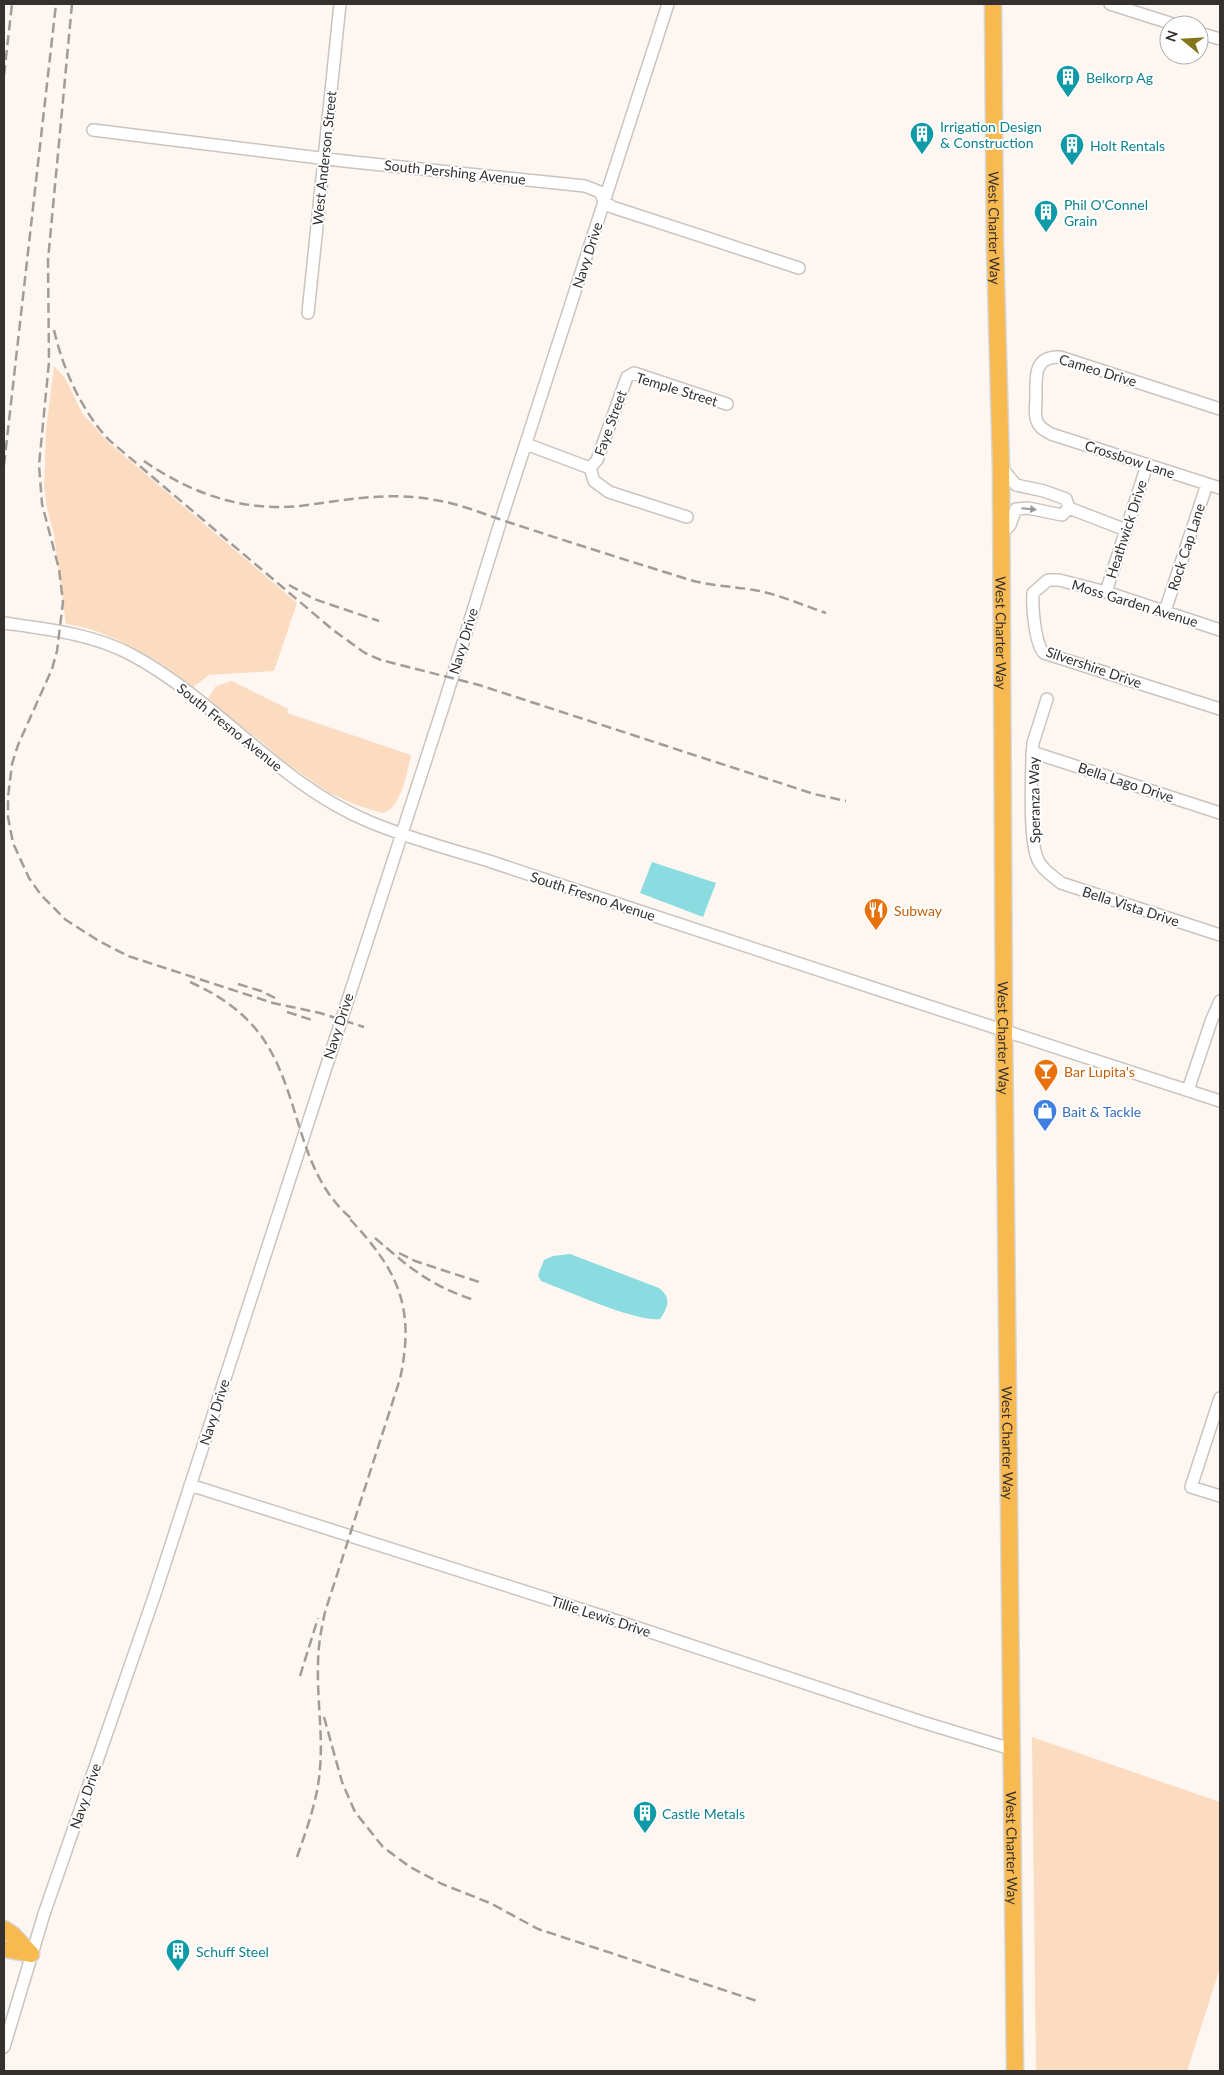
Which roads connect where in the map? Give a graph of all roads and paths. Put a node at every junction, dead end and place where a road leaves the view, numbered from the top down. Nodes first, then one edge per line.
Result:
1 (340, 4) edge
2 (668, 4) edge
3 (993, 4) edge
4 (1110, 4) edge
5 (1159, 20) edge
6 (93, 130) dead end
7 (325, 158) junction
8 (604, 201) junction
9 (799, 268) dead end
10 (308, 312) dead end
11 (627, 377) joint
12 (727, 404) dead end
13 (1220, 409) edge
14 (1040, 427) joint
15 (526, 444) junction
16 (1147, 465) junction
17 (1001, 467) junction
18 (590, 468) junction
19 (1207, 484) junction
20 (1220, 488) edge
21 (1069, 508) junction
22 (687, 518) dead end
23 (1126, 530) junction
24 (1002, 534) junction
25 (1048, 580) joint
26 (1106, 592) junction
27 (1165, 611) junction
28 (4, 623) edge
29 (1220, 630) edge
30 (1047, 699) dead end
31 (1220, 709) edge
32 (1032, 752) junction
33 (1220, 812) edge
34 (400, 834) junction
35 (1045, 871) joint
36 (1220, 935) edge
37 (1220, 1002) edge
38 (1004, 1032) junction
39 (1188, 1090) junction
40 (1220, 1101) edge
41 (1220, 1398) edge
42 (190, 1485) junction
43 (1220, 1496) edge
44 (1011, 1749) junction
45 (4, 1929) edge
46 (4, 1949) edge
47 (31, 1954) junction
48 (4, 2047) edge
49 (1015, 2071) edge

1 - 7 street, West Anderson Street
2 - 8 street, Navy Drive
3 - 17 highway, West Charter Way
4 - 5 street
6 - 7 street, South Pershing Avenue
7 - 8 street, South Pershing Avenue
7 - 10 street, West Anderson Street
8 - 9 street, South Pershing Avenue
8 - 15 street, Navy Drive
11 - 12 street, Temple Street
11 - 18 street, Faye Street
13 - 14 street, Cameo Drive
14 - 16 street, Crossbow Lane
15 - 18 street
15 - 34 street, Navy Drive
16 - 19 street, Crossbow Lane
16 - 23 street, Heathwick Drive
17 - 21 street
17 - 24 highway, West Charter Way
18 - 22 street
19 - 20 street, Crossbow Lane
19 - 27 street, Rock Cap Lane
21 - 23 street
24 -> 21 street
23 - 26 street, Heathwick Drive
24 - 38 highway, West Charter Way
25 - 26 street, Moss Garden Avenue
25 - 31 street, Silvershire Drive
26 - 27 street, Moss Garden Avenue
27 - 29 street, Moss Garden Avenue
28 - 34 street, South Fresno Avenue
30 - 32 street, Speranza Way
32 - 33 street, Bella Lago Drive
32 - 35 street, Speranza Way
34 - 38 street, South Fresno Avenue
34 - 42 street, Navy Drive
35 - 36 street, Bella Vista Drive
37 - 39 street
38 - 39 street, South Fresno Avenue
38 - 44 highway, West Charter Way
39 - 40 street, South Fresno Avenue
41 - 43 street
42 - 44 street, Tillie Lewis Drive
42 - 47 street, Navy Drive
44 - 49 highway, West Charter Way
45 - 47 highway
46 - 47 highway
47 - 48 street, Navy Drive

